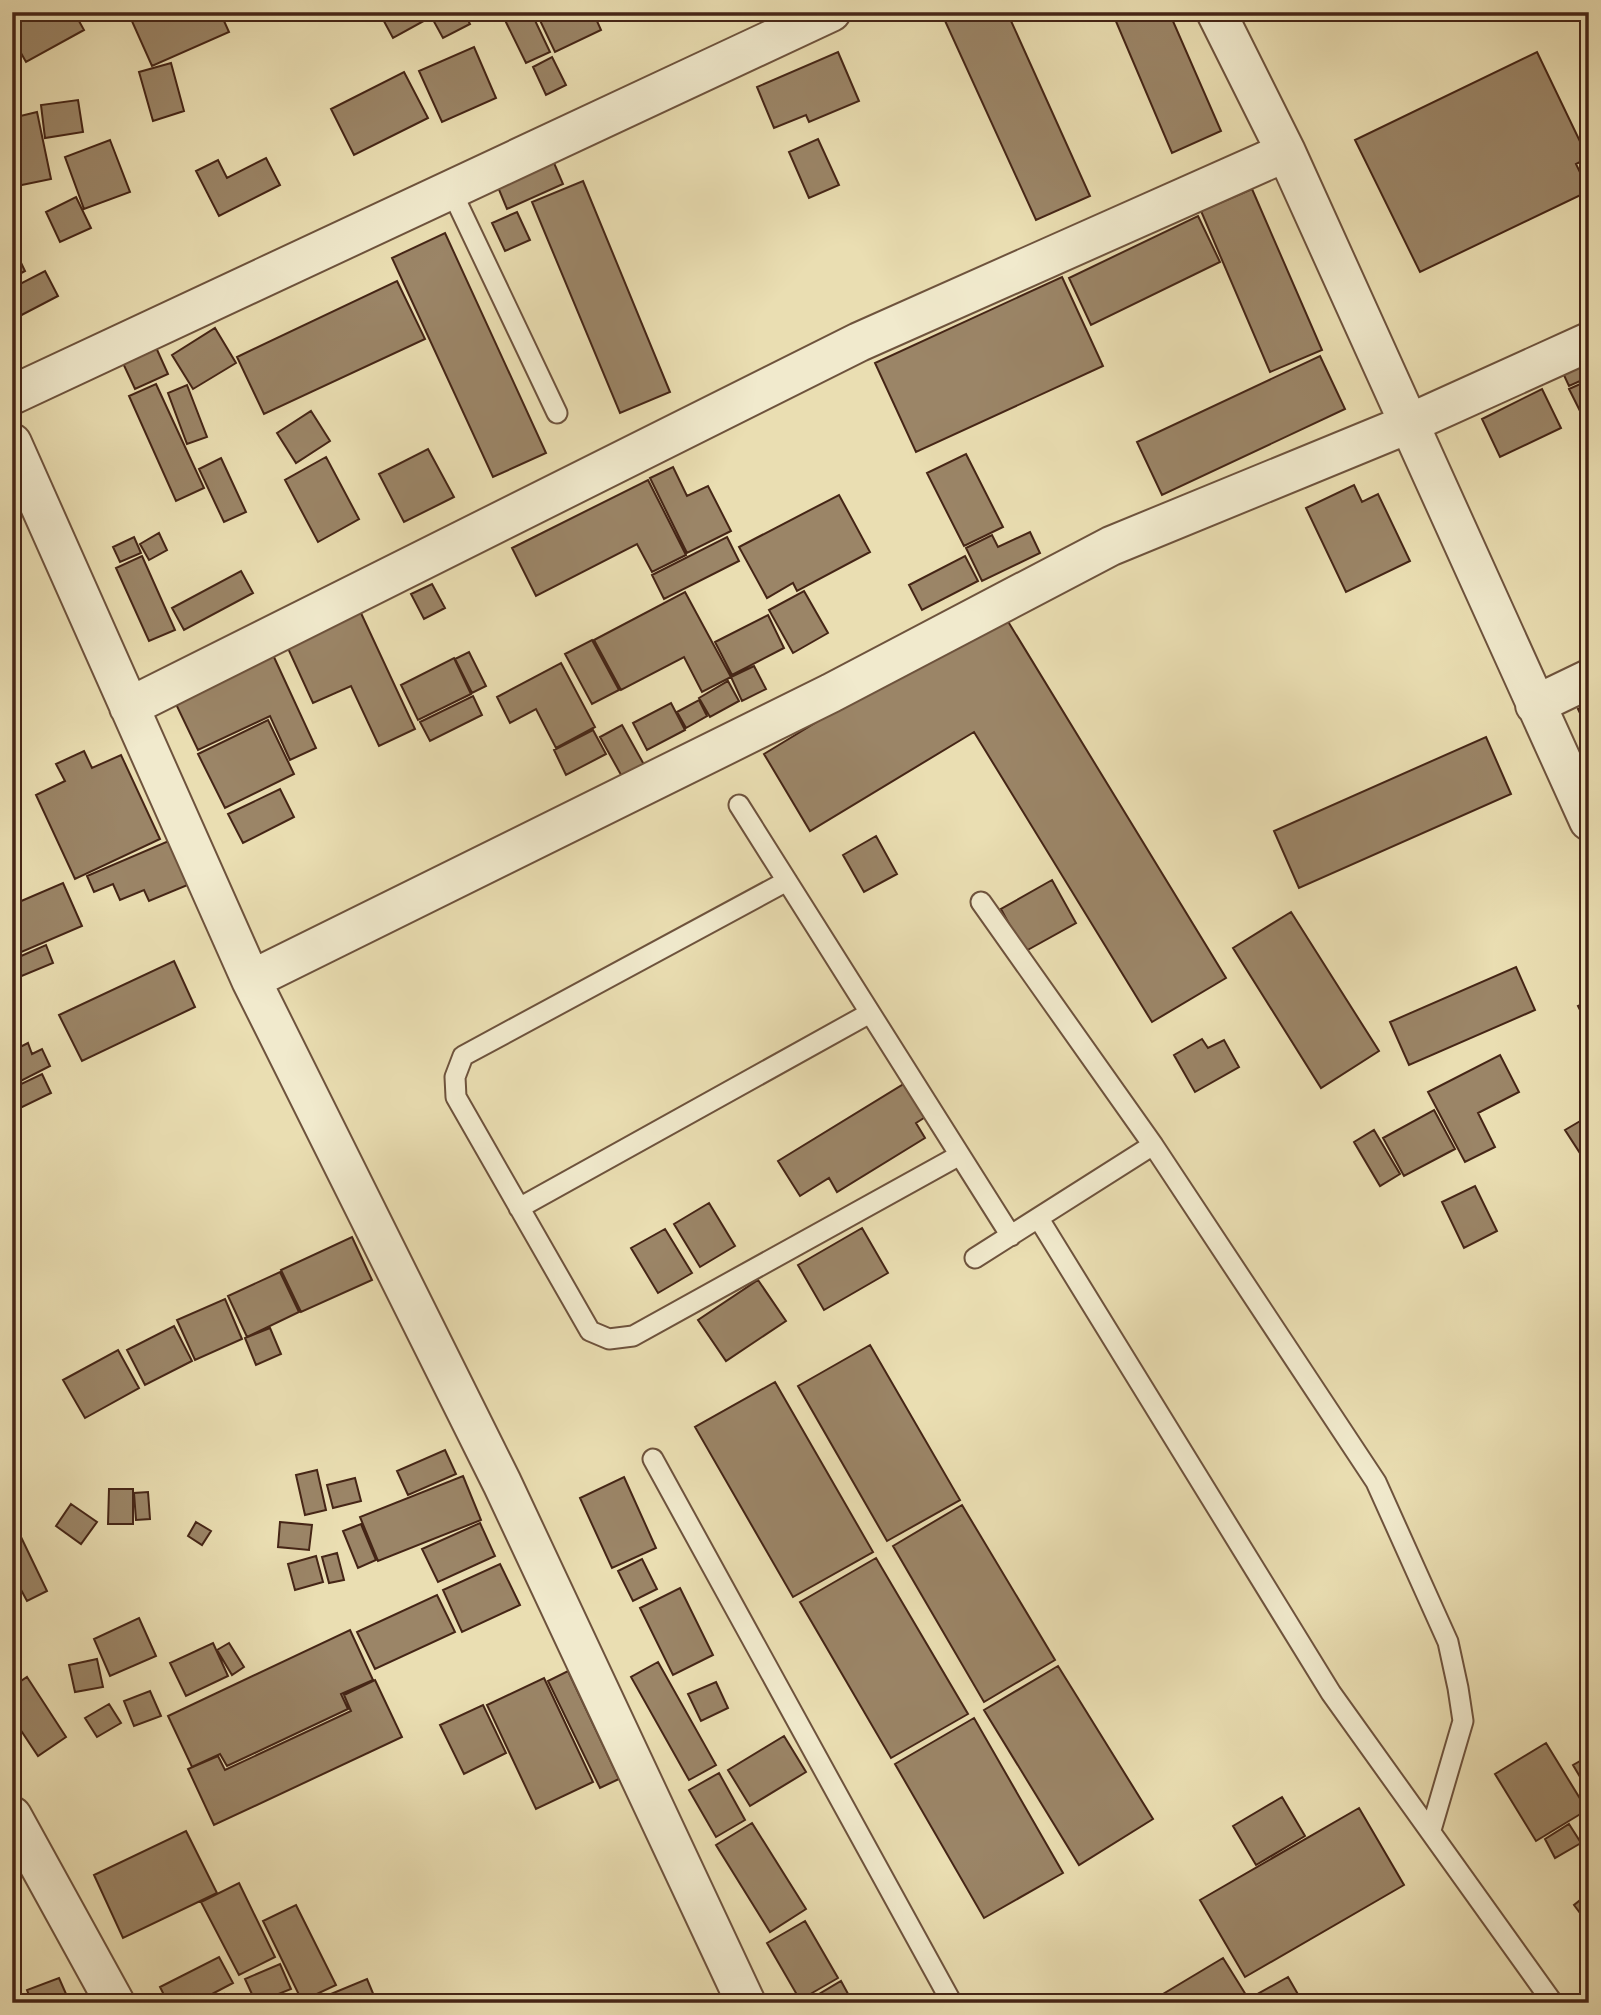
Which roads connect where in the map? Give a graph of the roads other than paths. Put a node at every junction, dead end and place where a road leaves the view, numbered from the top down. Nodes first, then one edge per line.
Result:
1 (831, 12) edge
2 (1216, 12) edge
3 (1286, 152) junction
4 (451, 190) junction
5 (1589, 342) edge
6 (12, 395) edge
7 (557, 413) dead end
8 (1408, 424) junction
9 (12, 443) edge
10 (1589, 680) edge
11 (1535, 705) junction
12 (130, 707) junction
13 (739, 805) dead end
14 (1589, 821) edge
15 (787, 881) junction
16 (981, 902) dead end
17 (251, 979) junction
18 (870, 1013) junction
19 (1153, 1145) junction
20 (960, 1155) junction
21 (519, 1208) junction
22 (1039, 1219) junction
23 (1011, 1236) junction
24 (975, 1258) dead end
25 (653, 1459) dead end
26 (12, 1816) edge
27 (1431, 1830) junction
28 (115, 2003) edge
29 (746, 2003) edge
30 (951, 2003) edge
31 (1553, 2003) edge

1 - 4 street
2 - 3 street
3 - 8 street
3 - 12 street
4 - 6 street
4 - 7 lane
5 - 8 street
8 - 11 street
8 - 17 street
9 - 12 street
10 - 11 street
11 - 14 street
12 - 17 street
13 - 15 lane
15 - 18 lane
15 - 21 lane
16 - 19 lane
17 - 29 street
18 - 20 lane
18 - 21 lane
19 - 22 lane
19 - 27 lane
20 - 21 lane
20 - 23 lane
22 - 23 lane
22 - 27 lane
23 - 24 lane
25 - 30 lane
26 - 28 street
27 - 31 lane

